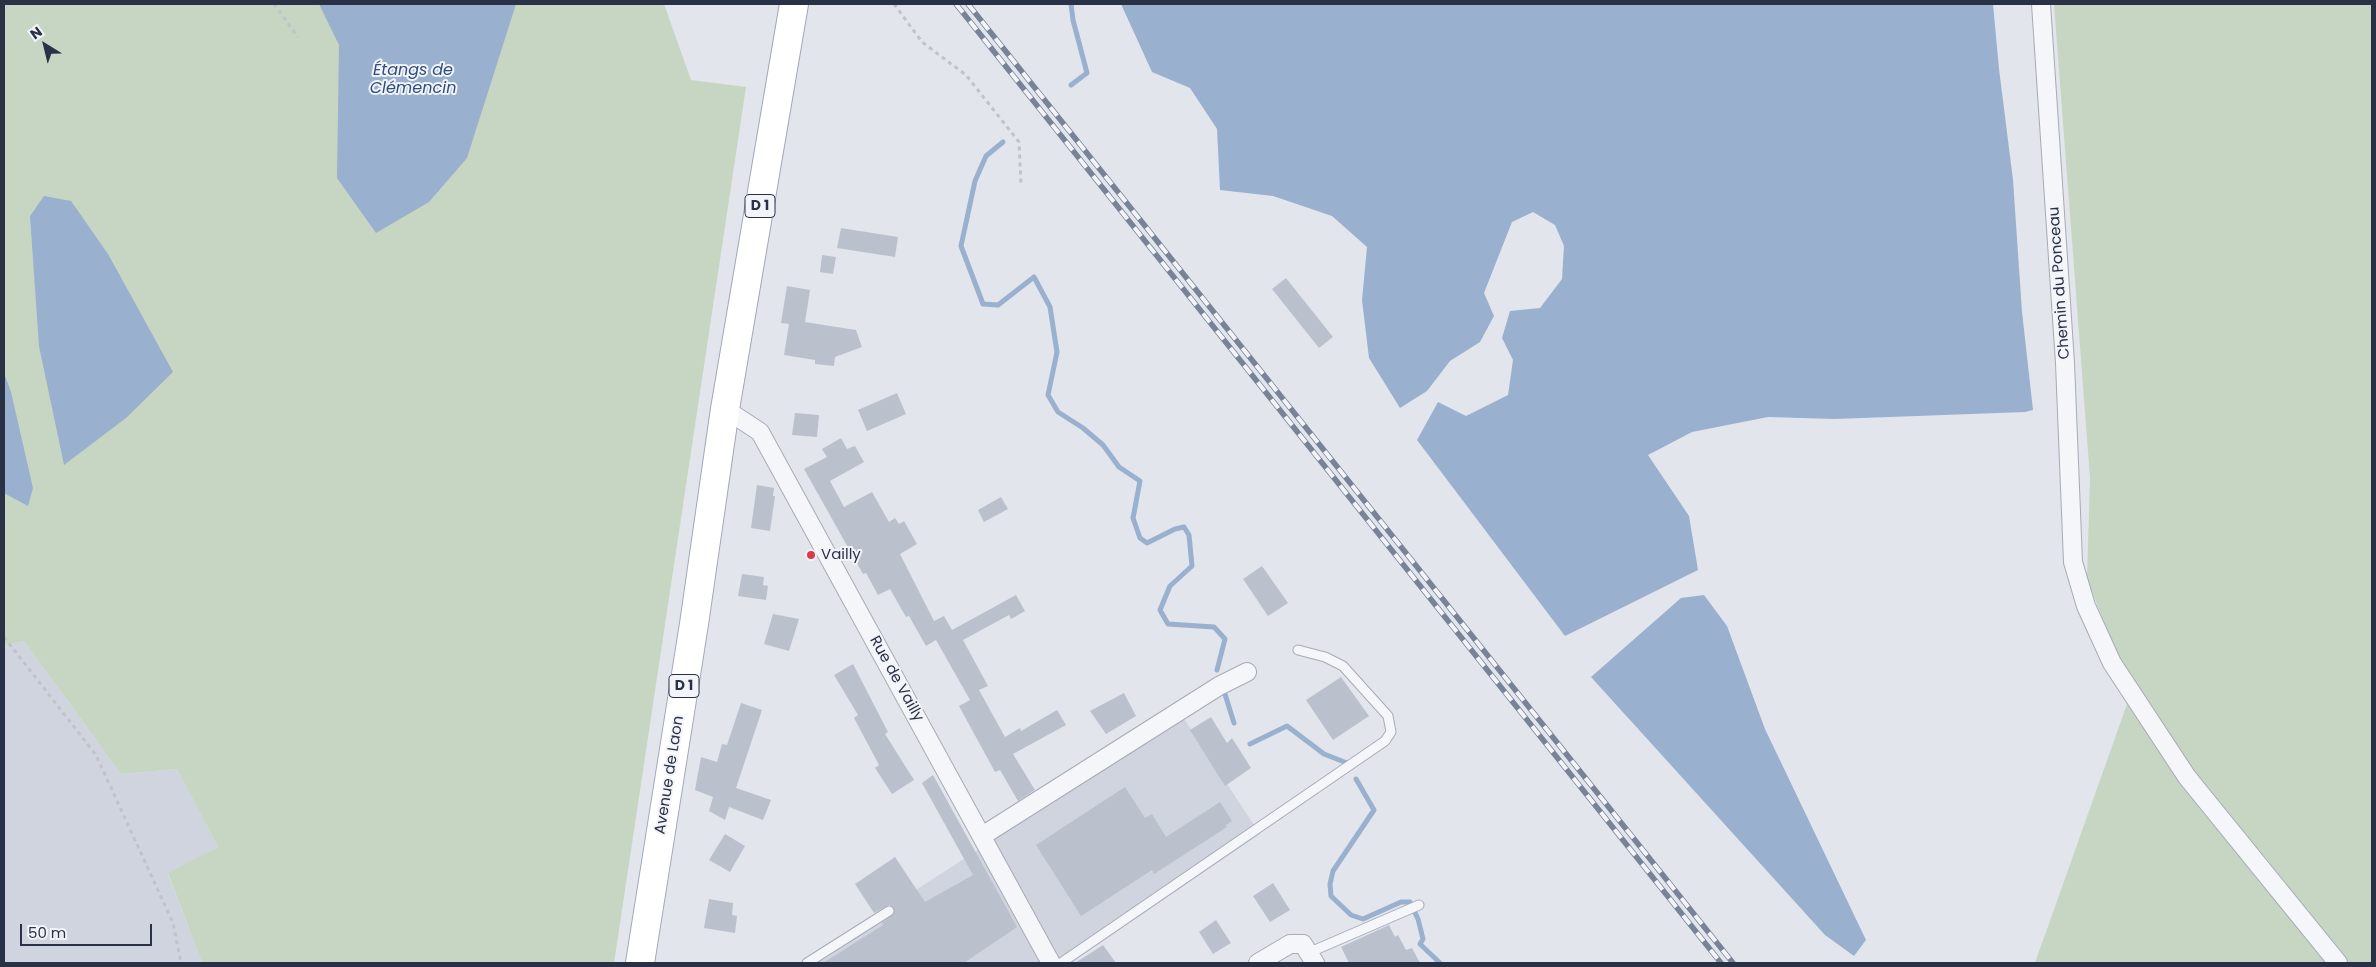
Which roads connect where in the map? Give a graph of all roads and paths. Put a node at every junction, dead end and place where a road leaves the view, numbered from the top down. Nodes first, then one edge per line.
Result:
1 (274, 4) edge
2 (794, 4) edge
3 (894, 4) edge
4 (2041, 4) edge
5 (298, 37) dead end
6 (1021, 184) dead end
7 (725, 409) junction
8 (4, 637) edge
9 (1298, 650) dead end
10 (1247, 672) dead end
11 (982, 836) junction
12 (1419, 905) dead end
13 (889, 911) dead end
14 (1312, 958) edge
15 (181, 963) edge
16 (640, 963) edge
17 (807, 963) edge
18 (1051, 963) edge
19 (1061, 963) edge
20 (1258, 963) edge
21 (2338, 963) edge

1 - 5 path
2 - 7 main road, D 1
3 - 6 path
4 - 21 street, Chemin du Ponceau
7 - 11 street, Rue de Vailly
7 - 16 main road, Avenue de Laon / D 1
8 - 15 path
9 - 19 lane
10 - 11 street
11 - 18 street, Rue de Vailly
12 - 14 lane
13 - 17 lane
14 - 20 street

